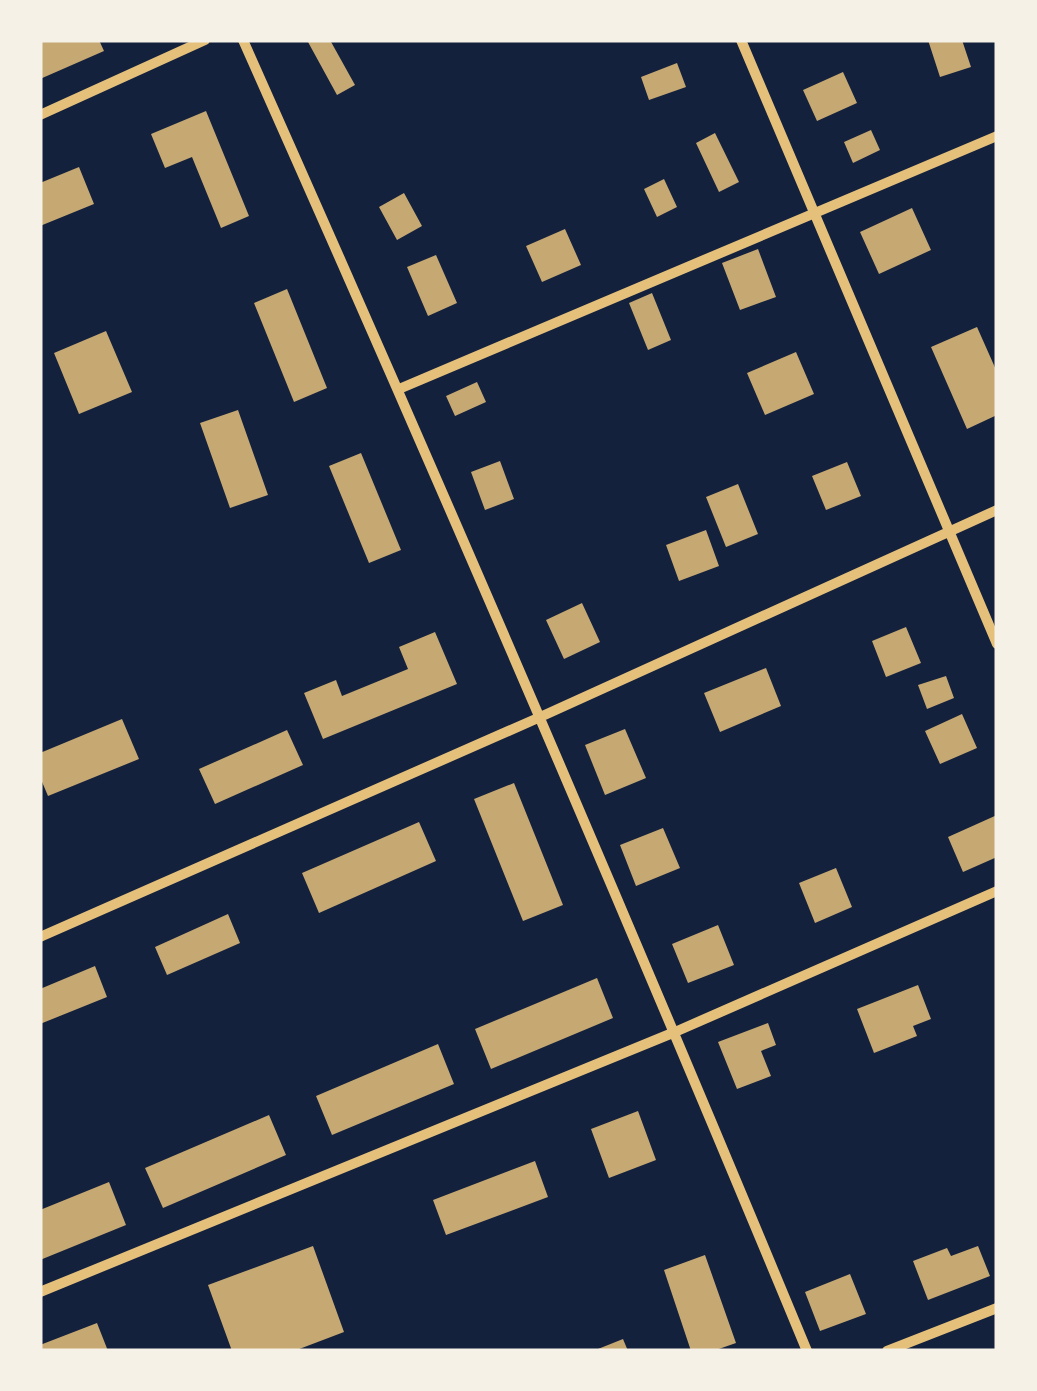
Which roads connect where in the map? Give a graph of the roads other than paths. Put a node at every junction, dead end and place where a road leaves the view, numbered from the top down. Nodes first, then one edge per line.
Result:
1 (205, 40) edge
2 (243, 40) edge
3 (741, 40) edge
4 (40, 116) edge
5 (997, 136) edge
6 (816, 214) junction
7 (398, 389) junction
8 (997, 510) edge
9 (950, 530) junction
10 (997, 644) edge
11 (538, 718) junction
12 (997, 891) edge
13 (40, 937) edge
14 (675, 1032) junction
15 (40, 1292) edge
16 (997, 1308) edge
17 (807, 1351) edge
18 (887, 1351) edge

1 - 4 street
2 - 7 street
3 - 6 street
5 - 6 street
6 - 7 street
6 - 9 street
7 - 11 street
8 - 9 street
9 - 10 street
9 - 11 street
11 - 13 street
11 - 14 street
12 - 14 street
14 - 15 street
14 - 17 street
16 - 18 street

